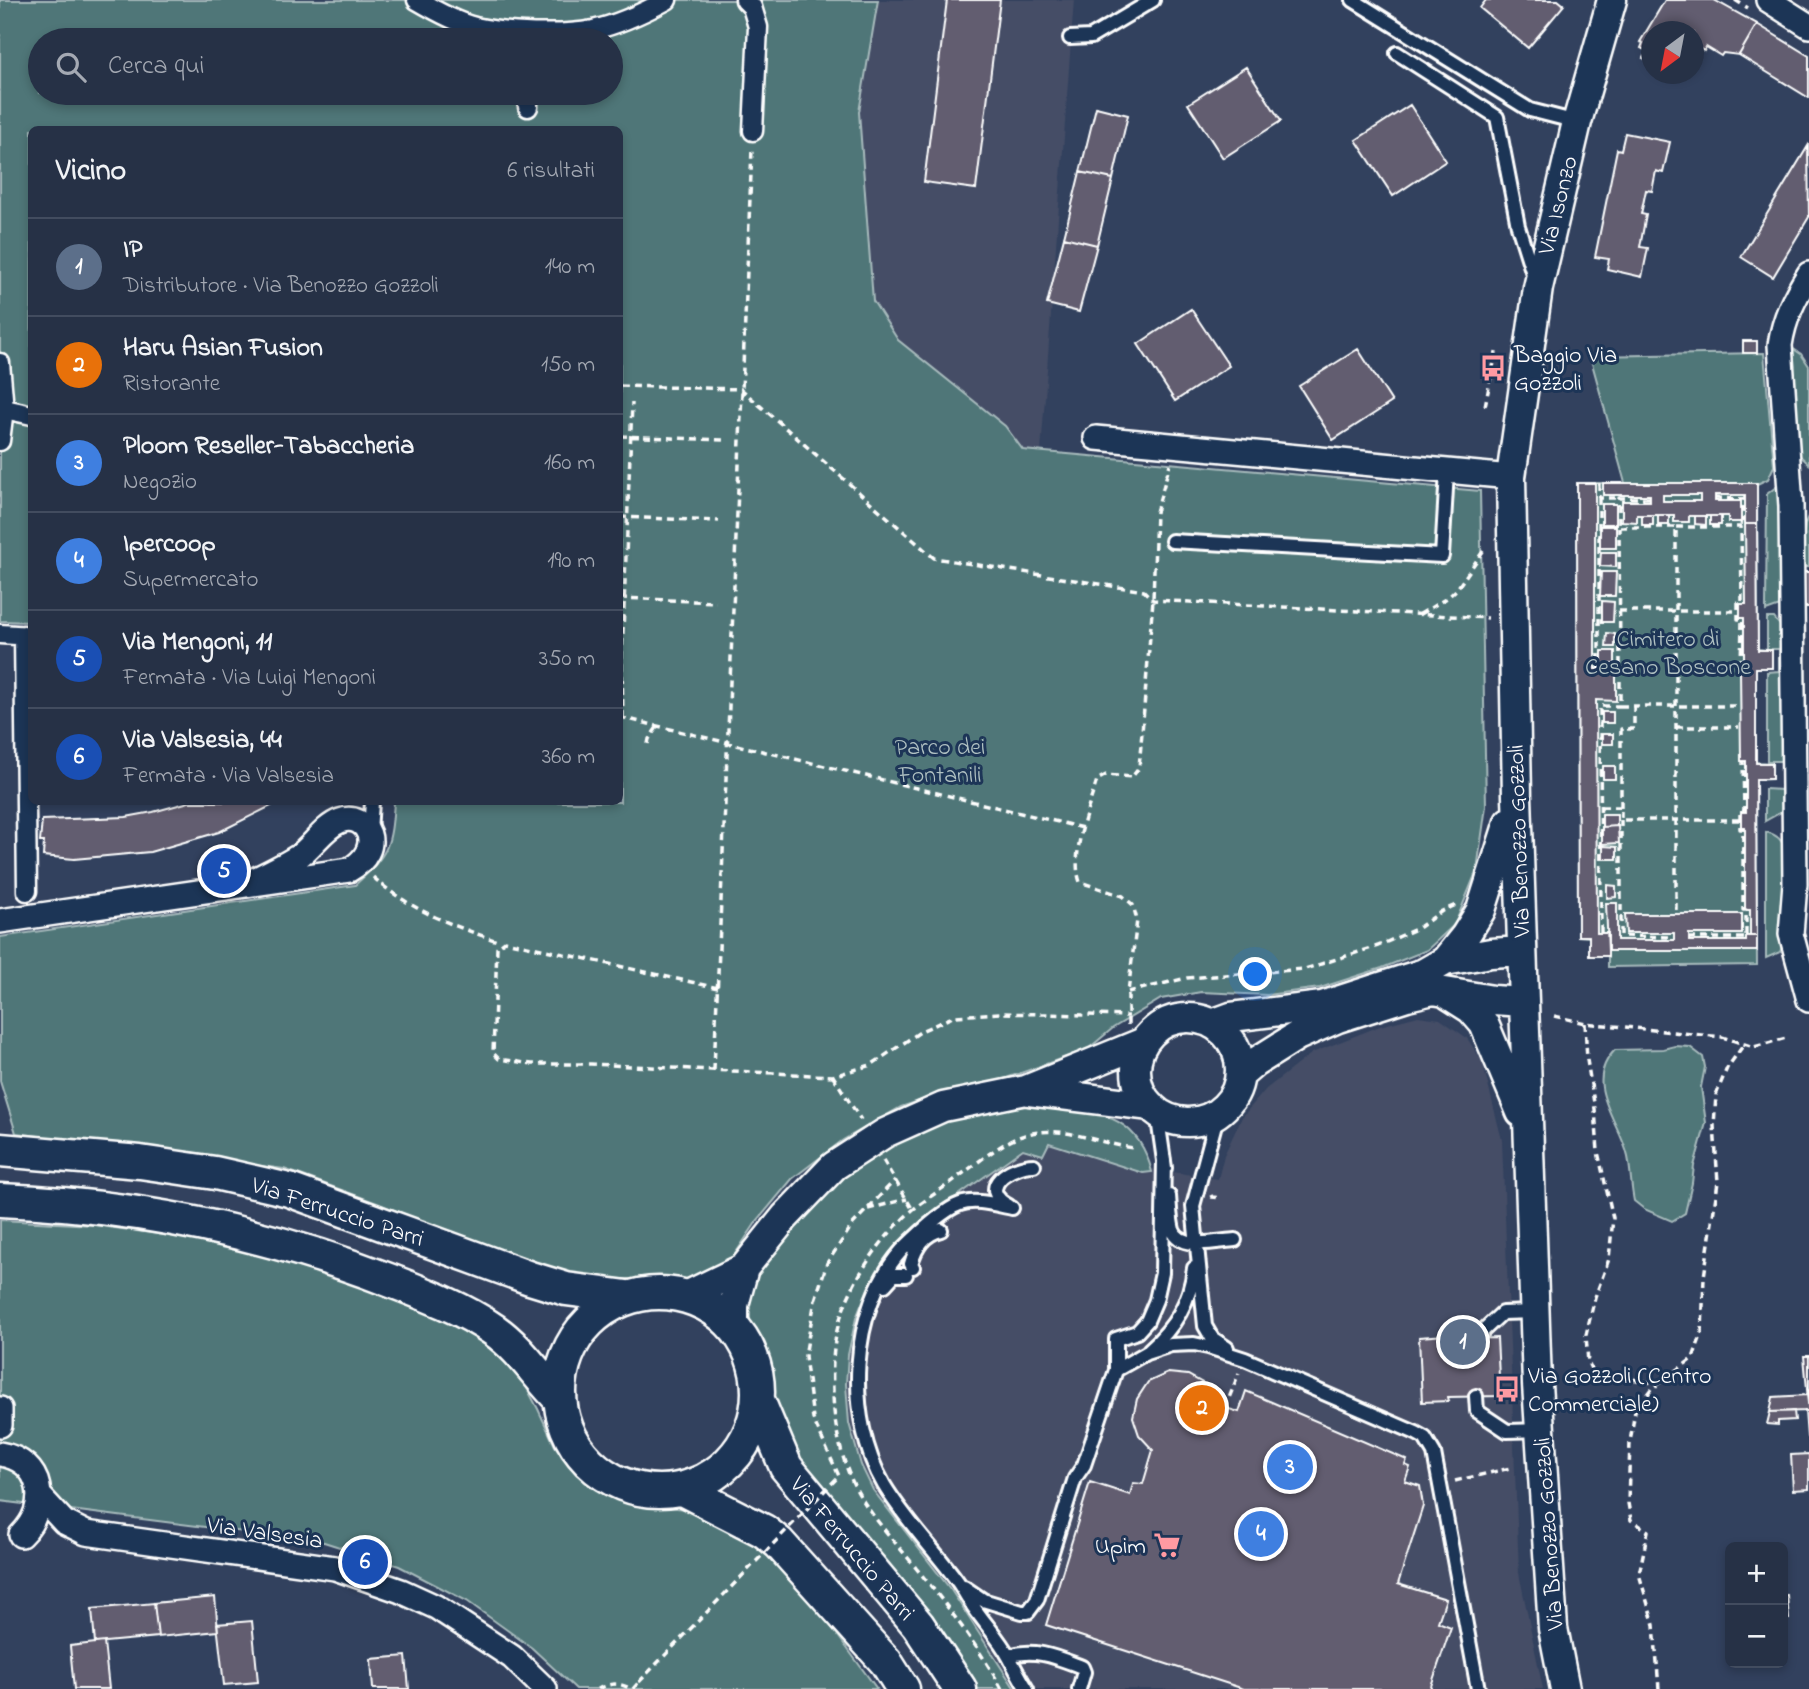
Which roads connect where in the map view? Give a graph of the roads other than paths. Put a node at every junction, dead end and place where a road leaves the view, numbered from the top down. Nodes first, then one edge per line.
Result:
1 (416, 0) edge
2 (667, 0) edge
3 (745, 0) edge
4 (1153, 0) edge
5 (1353, 0) edge
6 (1594, 0) edge
7 (1612, 0) edge
8 (1768, 0) edge
9 (1809, 26) edge
10 (480, 28) edge
11 (598, 28) edge
12 (1070, 38) dead end
13 (1397, 53) dead end
14 (1577, 122) junction
15 (753, 131) road end
16 (1809, 274) edge
17 (1538, 288) junction
18 (0, 363) edge
19 (2, 409) edge
20 (28, 414) edge
21 (1096, 438) dead end
22 (0, 441) edge
23 (1788, 457) junction
24 (1447, 472) junction
25 (1809, 472) edge
26 (1511, 477) junction
27 (1809, 500) edge
28 (1791, 522) junction
29 (1172, 541) dead end
30 (0, 635) edge
31 (28, 635) edge
32 (1517, 796) junction
33 (372, 805) edge
34 (370, 835) junction
35 (246, 884) junction
36 (1795, 884) junction
37 (27, 891) dead end
38 (1809, 911) edge
39 (0, 921) edge
40 (1521, 951) junction
41 (1445, 961) junction
42 (1444, 991) junction
43 (1809, 1000) edge
44 (1524, 1002) junction
45 (1212, 1024) junction
46 (1136, 1034) junction
47 (1240, 1075) junction
48 (1026, 1090) junction
49 (1154, 1109) junction
50 (1218, 1113) junction
51 (1528, 1131) junction
52 (0, 1150) edge
53 (1164, 1160) junction
54 (1034, 1165) dead end
55 (0, 1200) edge
56 (941, 1230) dead end
57 (1235, 1240) dead end
58 (1195, 1243) junction
59 (744, 1268) junction
60 (877, 1293) junction
61 (686, 1296) junction
62 (627, 1297) junction
63 (1535, 1312) junction
64 (734, 1326) junction
65 (1474, 1339) dead end
66 (1146, 1353) junction
67 (1245, 1359) junction
68 (1116, 1370) junction
69 (1476, 1396) dead end
70 (560, 1399) junction
71 (758, 1400) junction
72 (0, 1409) edge
73 (0, 1424) edge
74 (1540, 1430) junction
75 (0, 1454) edge
76 (682, 1489) junction
77 (40, 1496) junction
78 (71, 1527) junction
79 (10, 1538) edge
80 (958, 1583) junction
81 (998, 1604) junction
82 (995, 1636) junction
83 (1009, 1656) junction
84 (545, 1689) edge
85 (903, 1689) edge
86 (960, 1689) edge
87 (1027, 1689) edge
88 (1079, 1689) edge
89 (1478, 1689) edge
90 (1565, 1689) edge

1 - 10 street
2 - 11 street
3 - 15 street
4 - 12 lane
5 - 14 lane
6 - 14 street, Via Isonzo
7 - 14 street, Via Isonzo
8 - 9 street
13 - 17 lane, Via Benozzo Gozzoli
14 - 17 street, Via Isonzo
16 - 23 street
17 - 26 street, Via Benozzo Gozzoli
18 - 19 street
19 - 20 street
19 - 22 street
21 - 24 street
23 - 25 street
23 - 28 street
24 - 26 street
24 - 29 lane
26 - 32 street, Via Benozzo Gozzoli
27 - 28 street
28 - 36 street
30 - 31 street
31 - 37 street
32 - 40 street, Via Benozzo Gozzoli
32 - 41 street
33 - 34 lane
34 - 35 street
34 - 35 street
35 - 39 street
36 - 38 street
36 - 43 street
40 - 41 street
40 - 44 street, Via Benozzo Gozzoli
41 - 45 street
42 - 44 street
42 - 47 street
42 - 51 street
44 - 51 street, Via Benozzo Gozzoli
45 - 46 street
45 - 47 street
46 - 48 street
46 - 49 street
47 - 50 street
48 - 49 street
48 - 59 street
49 - 50 street
49 - 53 lane
50 - 58 lane
51 - 63 street, Via Benozzo Gozzoli
52 - 62 main road, Via Ferruccio Parri
53 - 58 lane
53 - 68 lane
54 - 60 lane
55 - 70 main road, Via Ferruccio Parri
56 - 60 lane
57 - 58 lane
58 - 66 lane
58 - 67 lane
59 - 61 street
59 - 64 street
60 - 80 lane
61 - 62 main road, Via Ferruccio Parri
61 - 64 main road, Via Ferruccio Parri
62 - 70 main road, Via Ferruccio Parri
63 - 65 lane
63 - 74 street, Via Benozzo Gozzoli
64 - 71 main road, Via Ferruccio Parri
66 - 67 lane
66 - 68 lane
67 - 89 lane
68 - 81 lane
69 - 74 lane
70 - 76 main road, Via Ferruccio Parri
71 - 76 main road, Via Ferruccio Parri
71 - 86 main road, Via Ferruccio Parri
72 - 73 street
74 - 90 street, Via Benozzo Gozzoli
75 - 77 street, Via Valsesia
76 - 85 main road, Via Ferruccio Parri
77 - 78 street, Via Valsesia
77 - 79 street, Via Valsesia
78 - 79 street, Via Valsesia
78 - 84 street, Via Valsesia
80 - 81 lane
80 - 82 lane
81 - 82 lane
82 - 83 lane
83 - 87 lane
83 - 88 lane

